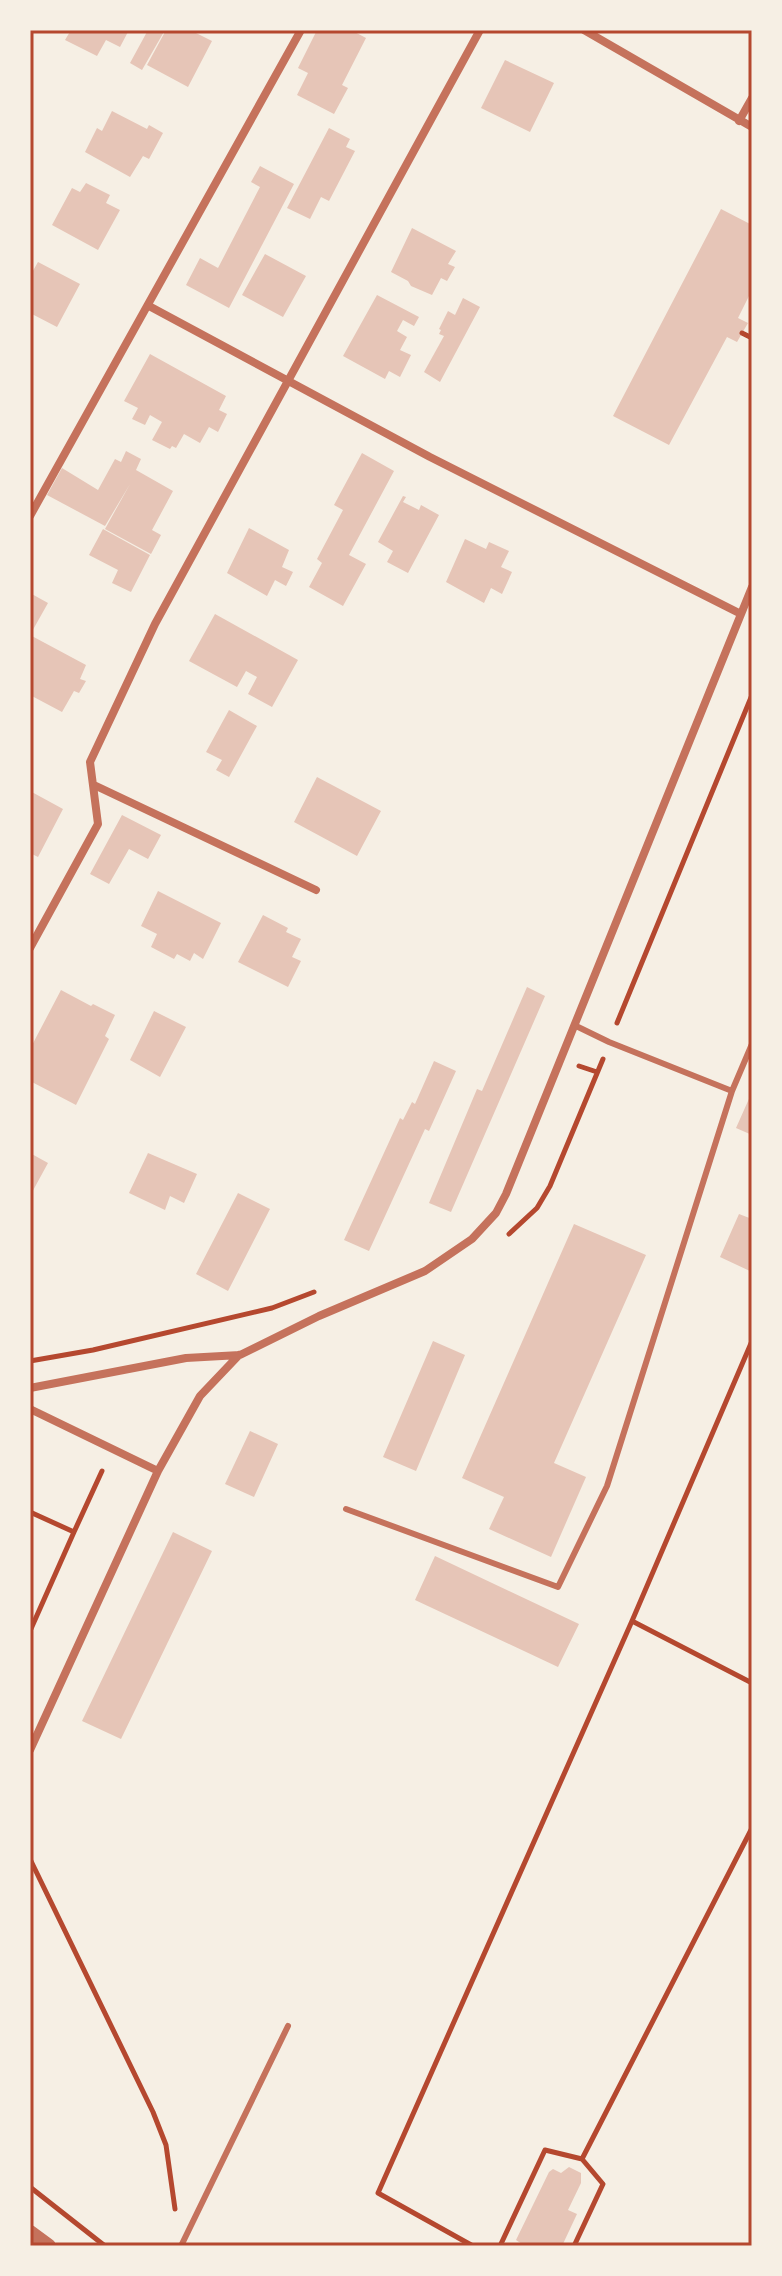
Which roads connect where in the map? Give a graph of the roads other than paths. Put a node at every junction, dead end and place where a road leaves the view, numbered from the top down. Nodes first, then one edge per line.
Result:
1 (301, 30) edge
2 (480, 30) edge
3 (584, 30) edge
4 (752, 98) edge
5 (739, 121) junction
6 (752, 127) edge
7 (149, 306) junction
8 (287, 382) junction
9 (30, 516) edge
10 (752, 587) edge
11 (741, 614) junction
12 (94, 785) junction
13 (316, 890) dead end
14 (30, 948) edge
15 (574, 1025) junction
16 (752, 1044) edge
17 (732, 1091) junction
18 (240, 1355) junction
19 (30, 1388) edge
20 (30, 1409) edge
21 (158, 1471) junction
22 (346, 1509) dead end
23 (30, 1750) edge
24 (288, 2026) dead end
25 (30, 2232) edge
26 (49, 2246) edge
27 (181, 2246) edge

1 - 7 street
2 - 8 street
3 - 5 street
4 - 5 street
5 - 6 street
7 - 8 street
7 - 9 street
8 - 11 street
8 - 12 street
10 - 11 street
11 - 15 street
12 - 13 street
12 - 14 street
15 - 17 lane
15 - 18 street
16 - 17 lane
17 - 22 lane
18 - 19 street
18 - 21 street
20 - 21 street
21 - 23 street
24 - 27 lane
25 - 26 street

